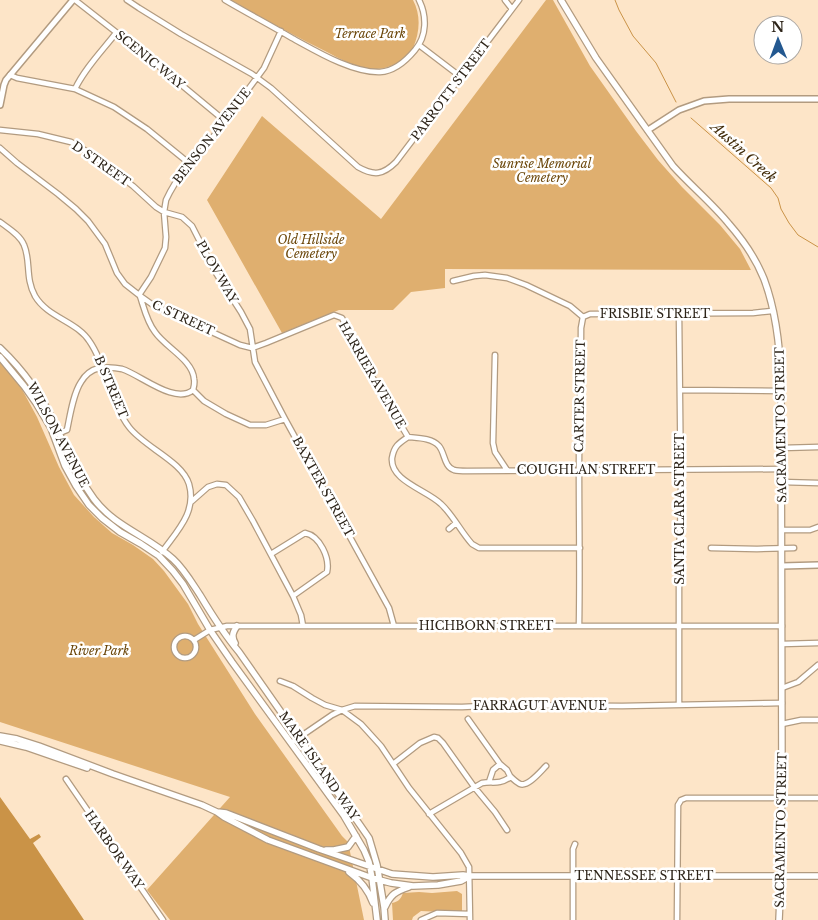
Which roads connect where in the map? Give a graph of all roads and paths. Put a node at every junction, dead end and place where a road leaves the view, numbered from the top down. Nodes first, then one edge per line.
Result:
1 (74, 0) edge
2 (127, 0) edge
3 (225, 0) edge
4 (419, 0) edge
5 (505, 0) edge
6 (519, 0) edge
7 (561, 0) edge
8 (512, 9) junction
9 (281, 31) junction
10 (116, 33) junction
11 (419, 46) junction
12 (10, 75) junction
13 (461, 77) junction
14 (257, 78) junction
15 (75, 89) junction
16 (0, 98) edge
17 (818, 99) edge
18 (0, 105) edge
19 (225, 121) junction
20 (0, 130) edge
21 (648, 130) junction
22 (0, 148) edge
23 (190, 164) junction
24 (164, 212) junction
25 (0, 222) edge
26 (453, 281) dead end
27 (139, 295) junction
28 (772, 311) junction
29 (679, 313) junction
30 (583, 317) junction
31 (0, 348) edge
32 (252, 348) junction
33 (495, 354) dead end
34 (0, 357) edge
35 (102, 368) junction
36 (193, 390) junction
37 (680, 390) junction
38 (781, 391) junction
39 (285, 419) junction
40 (56, 434) junction
41 (408, 436) junction
42 (782, 448) junction
43 (818, 448) edge
44 (681, 469) junction
45 (782, 469) junction
46 (507, 470) junction
47 (579, 470) junction
48 (782, 482) junction
49 (818, 483) edge
50 (191, 502) junction
51 (456, 524) junction
52 (818, 527) edge
53 (449, 529) dead end
54 (782, 530) junction
55 (580, 548) junction
56 (711, 548) dead end
57 (782, 548) junction
58 (794, 548) dead end
59 (161, 553) junction
60 (271, 554) junction
61 (782, 566) junction
62 (818, 566) edge
63 (293, 596) junction
64 (237, 626) junction
65 (303, 626) junction
66 (394, 626) junction
67 (579, 626) junction
68 (678, 626) junction
69 (782, 626) junction
70 (220, 627) junction
71 (210, 630) junction
72 (194, 640) junction
73 (818, 643) edge
74 (782, 644) junction
75 (239, 652) junction
76 (818, 665) edge
77 (280, 681) dead end
78 (782, 688) junction
79 (779, 703) junction
80 (679, 705) junction
81 (342, 710) junction
82 (468, 719) dead end
83 (818, 720) edge
84 (782, 721) junction
85 (0, 736) edge
86 (300, 737) junction
87 (0, 740) edge
88 (292, 743) junction
89 (393, 764) junction
90 (500, 764) junction
91 (546, 766) dead end
92 (114, 774) junction
93 (510, 776) junction
94 (66, 779) dead end
95 (489, 782) junction
96 (475, 788) junction
97 (782, 798) junction
98 (818, 798) edge
99 (217, 812) junction
100 (429, 814) junction
101 (507, 830) dead end
102 (356, 836) junction
103 (575, 844) dead end
104 (319, 849) junction
105 (370, 867) junction
106 (343, 868) junction
107 (378, 870) junction
108 (470, 876) junction
109 (573, 876) junction
110 (676, 876) junction
111 (781, 876) junction
112 (818, 876) edge
113 (372, 878) junction
114 (380, 880) junction
115 (413, 886) junction
116 (384, 907) junction
117 (376, 911) junction
118 (470, 914) junction
119 (163, 920) edge
120 (377, 920) edge
121 (385, 920) edge
122 (421, 920) edge
123 (470, 920) edge
124 (573, 920) edge
125 (676, 920) edge
126 (779, 920) edge

1 - 10 street, SCENIC WAY
1 - 12 street
2 - 14 street
3 - 9 street
4 - 11 street
5 - 8 street
6 - 8 street, PARROTT STREET
7 - 21 main road, SACRAMENTO STREET
8 - 13 street, PARROTT STREET
9 - 11 street
9 - 14 street, BENSON AVENUE
10 - 15 street
10 - 19 street, SCENIC WAY
11 - 13 street
12 - 15 street
12 - 16 street
13 - 14 street, PARROTT STREET
14 - 19 street, BENSON AVENUE
15 - 23 street
16 - 18 street
17 - 21 street
19 - 23 street, BENSON AVENUE
20 - 24 street, D STREET
21 - 28 main road, SACRAMENTO STREET
22 - 27 street, C STREET
23 - 24 street, BENSON AVENUE
24 - 27 street, BENSON AVENUE
24 - 32 street, PLOV WAY
25 - 35 street, B STREET
26 - 30 street, FRISBIE STREET
27 - 32 street, C STREET
27 - 36 street
28 - 29 street, FRISBIE STREET
28 - 38 main road, SACRAMENTO STREET
29 - 30 street, FRISBIE STREET
29 - 37 street, SANTA CLARA STREET
30 - 47 street, CARTER STREET
31 - 40 main road, WILSON AVENUE
32 - 39 street, BAXTER STREET
32 - 41 street, HARRIER AVENUE
33 - 46 street
34 - 40 main road, WILSON AVENUE
35 - 36 street
35 - 40 street
35 - 50 street, B STREET
36 - 39 street
37 - 38 street
37 - 44 street, SANTA CLARA STREET
38 - 42 main road, SACRAMENTO STREET
39 - 66 street, BAXTER STREET
40 - 59 main road, WILSON AVENUE
41 - 46 street, COUGHLAN STREET
41 - 51 street
42 - 43 street
42 - 45 main road, SACRAMENTO STREET
44 - 45 street, COUGHLAN STREET
44 - 47 street, COUGHLAN STREET
44 - 68 street, SANTA CLARA STREET
45 - 48 main road, SACRAMENTO STREET
46 - 47 street, COUGHLAN STREET
47 - 55 street, CARTER STREET
48 - 49 street
48 - 54 main road, SACRAMENTO STREET
50 - 59 street
50 - 60 street
51 - 53 street
51 - 55 street
52 - 54 street
54 - 57 main road, SACRAMENTO STREET
55 - 67 street, CARTER STREET
56 - 57 street
57 - 58 street
57 - 61 main road, SACRAMENTO STREET
59 - 70 main road, WILSON AVENUE
59 - 71 main road, WILSON AVENUE
60 - 63 street
60 - 63 street
61 - 62 street
61 - 69 main road, SACRAMENTO STREET
63 - 65 street
64 - 65 street, HICHBORN STREET
64 - 70 street, HICHBORN STREET
64 - 75 main road
65 - 66 street, HICHBORN STREET
66 - 67 street, HICHBORN STREET
67 - 68 street, HICHBORN STREET
68 - 69 street, HICHBORN STREET
68 - 80 street, SANTA CLARA STREET
69 - 74 main road, SACRAMENTO STREET
70 - 71 street, HICHBORN STREET
70 - 75 main road, MARE ISLAND WAY
71 - 72 street, HICHBORN STREET
71 - 88 main road, MARE ISLAND WAY
72 - 72 street, HICHBORN STREET
73 - 74 street
74 - 78 main road, SACRAMENTO STREET
75 - 86 main road, MARE ISLAND WAY
76 - 78 street
77 - 81 street
78 - 79 main road, SACRAMENTO STREET
79 - 80 street, FARRAGUT AVENUE
79 - 84 main road, SACRAMENTO STREET
80 - 81 street, FARRAGUT AVENUE
81 - 86 street
81 - 89 street
82 - 90 street
83 - 84 street
84 - 97 main road, SACRAMENTO STREET
85 - 92 main road
86 - 88 street
86 - 107 main road, MARE ISLAND WAY
87 - 92 main road
88 - 102 main road, MARE ISLAND WAY
89 - 96 street
89 - 100 street
90 - 93 street
90 - 95 street
91 - 93 street
92 - 99 main road
93 - 95 street
94 - 119 street, HARBOR WAY
95 - 96 street
96 - 100 street
96 - 101 street
97 - 98 street
97 - 110 street
97 - 111 main road, SACRAMENTO STREET
99 - 104 main road, TENNESSEE STREET
99 - 106 main road, TENNESSEE STREET
100 - 108 street
102 - 104 main road
102 - 105 main road, MARE ISLAND WAY
103 - 109 street
104 - 105 main road, TENNESSEE STREET
105 - 107 main road, TENNESSEE STREET
105 - 113 main road, MARE ISLAND WAY
106 - 113 main road, TENNESSEE STREET
106 - 117 main road
107 - 108 main road, TENNESSEE STREET
107 - 114 main road, MARE ISLAND WAY
108 - 109 main road, TENNESSEE STREET
108 - 115 main road, TENNESSEE STREET
108 - 118 street
109 - 110 main road, TENNESSEE STREET
109 - 124 street
110 - 111 main road, TENNESSEE STREET
110 - 125 street
111 - 112 main road, TENNESSEE STREET
111 - 126 main road, SACRAMENTO STREET
113 - 114 main road, TENNESSEE STREET
113 - 117 main road, MARE ISLAND WAY
114 - 115 main road, TENNESSEE STREET
114 - 116 main road, MARE ISLAND WAY
115 - 116 main road
116 - 121 main road, MARE ISLAND WAY
117 - 120 main road, MARE ISLAND WAY
118 - 122 street
118 - 123 street

